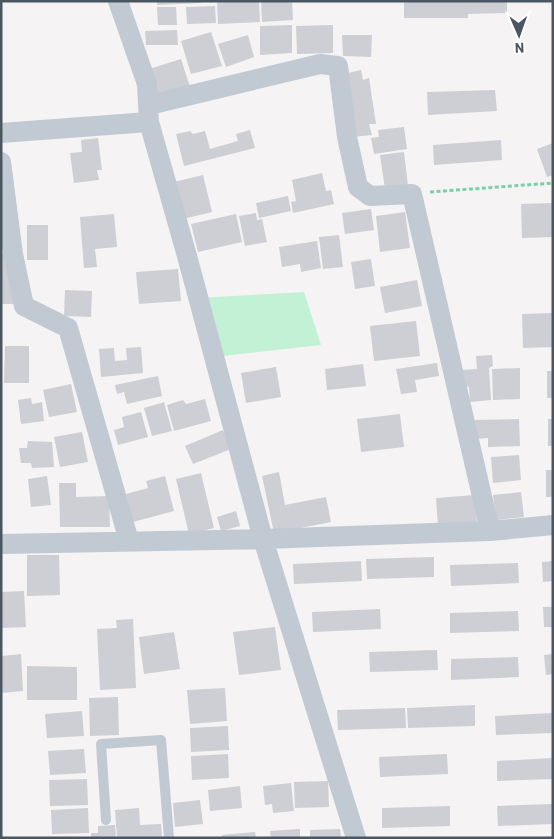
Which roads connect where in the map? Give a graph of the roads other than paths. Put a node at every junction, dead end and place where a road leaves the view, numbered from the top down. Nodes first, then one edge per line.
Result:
1 (118, 1) edge
2 (149, 114) junction
3 (1, 133) edge
4 (1, 162) edge
5 (553, 525) edge
6 (490, 531) junction
7 (263, 539) junction
8 (129, 541) junction
9 (1, 544) edge
10 (106, 820) dead end
11 (169, 838) edge
12 (356, 838) edge

1 - 2 street
2 - 3 street
2 - 6 street
2 - 7 street
4 - 8 street
5 - 6 street
6 - 7 street
7 - 8 street
7 - 12 street
8 - 9 street
10 - 11 lane

